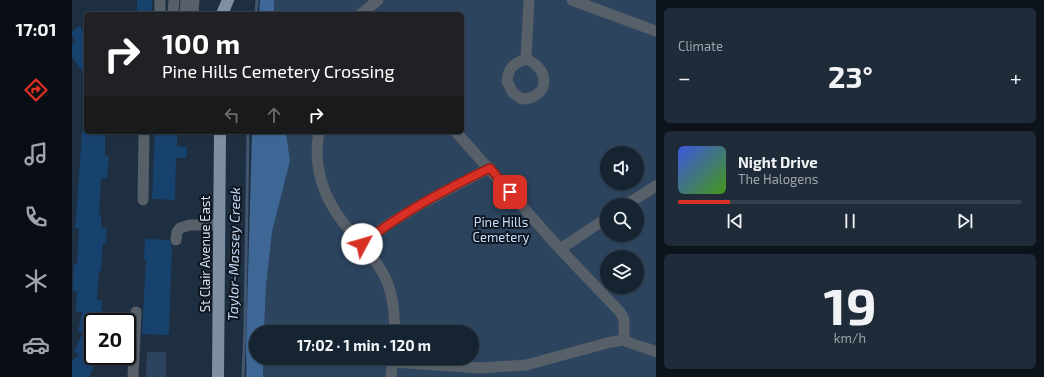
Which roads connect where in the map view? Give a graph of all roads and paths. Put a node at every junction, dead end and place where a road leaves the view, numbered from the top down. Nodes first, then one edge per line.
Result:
1 (160, 0) edge
2 (167, 0) edge
3 (174, 0) edge
4 (186, 0) edge
5 (194, 0) edge
6 (216, 0) edge
7 (228, 0) edge
8 (378, 0) edge
9 (529, 0) edge
10 (572, 0) edge
11 (160, 12) edge
12 (166, 12) edge
13 (173, 12) edge
14 (185, 12) edge
15 (193, 12) edge
16 (222, 12) edge
17 (222, 12) edge
18 (363, 12) edge
19 (656, 31) edge
20 (526, 59) dead end
21 (144, 134) edge
22 (220, 134) edge
23 (319, 134) edge
24 (458, 134) edge
25 (490, 168) junction
26 (656, 186) edge
27 (637, 198) edge
28 (143, 200) dead end
29 (600, 223) edge
30 (219, 225) junction
31 (176, 240) dead end
32 (362, 244) junction
33 (560, 249) junction
34 (136, 312) dead end
35 (395, 325) edge
36 (624, 340) junction
37 (656, 352) edge
38 (392, 365) edge
39 (447, 365) edge
40 (134, 377) edge
41 (218, 377) edge
42 (391, 377) edge

1 - 11 lane
2 - 12 lane
3 - 13 lane
4 - 14 lane
5 - 15 lane
6 - 16 main road
7 - 17 main road
8 - 18 lane
9 - 20 lane
10 - 19 lane
21 - 28 lane
22 - 30 main road, St Clair Avenue East
23 - 32 lane
24 - 25 lane
25 - 32 lane
25 - 33 lane
26 - 27 lane
29 - 33 lane
30 - 31 lane
30 - 41 main road, St Clair Avenue East
32 - 35 lane
33 - 36 lane
34 - 40 lane
36 - 37 lane
36 - 39 lane
38 - 42 lane

